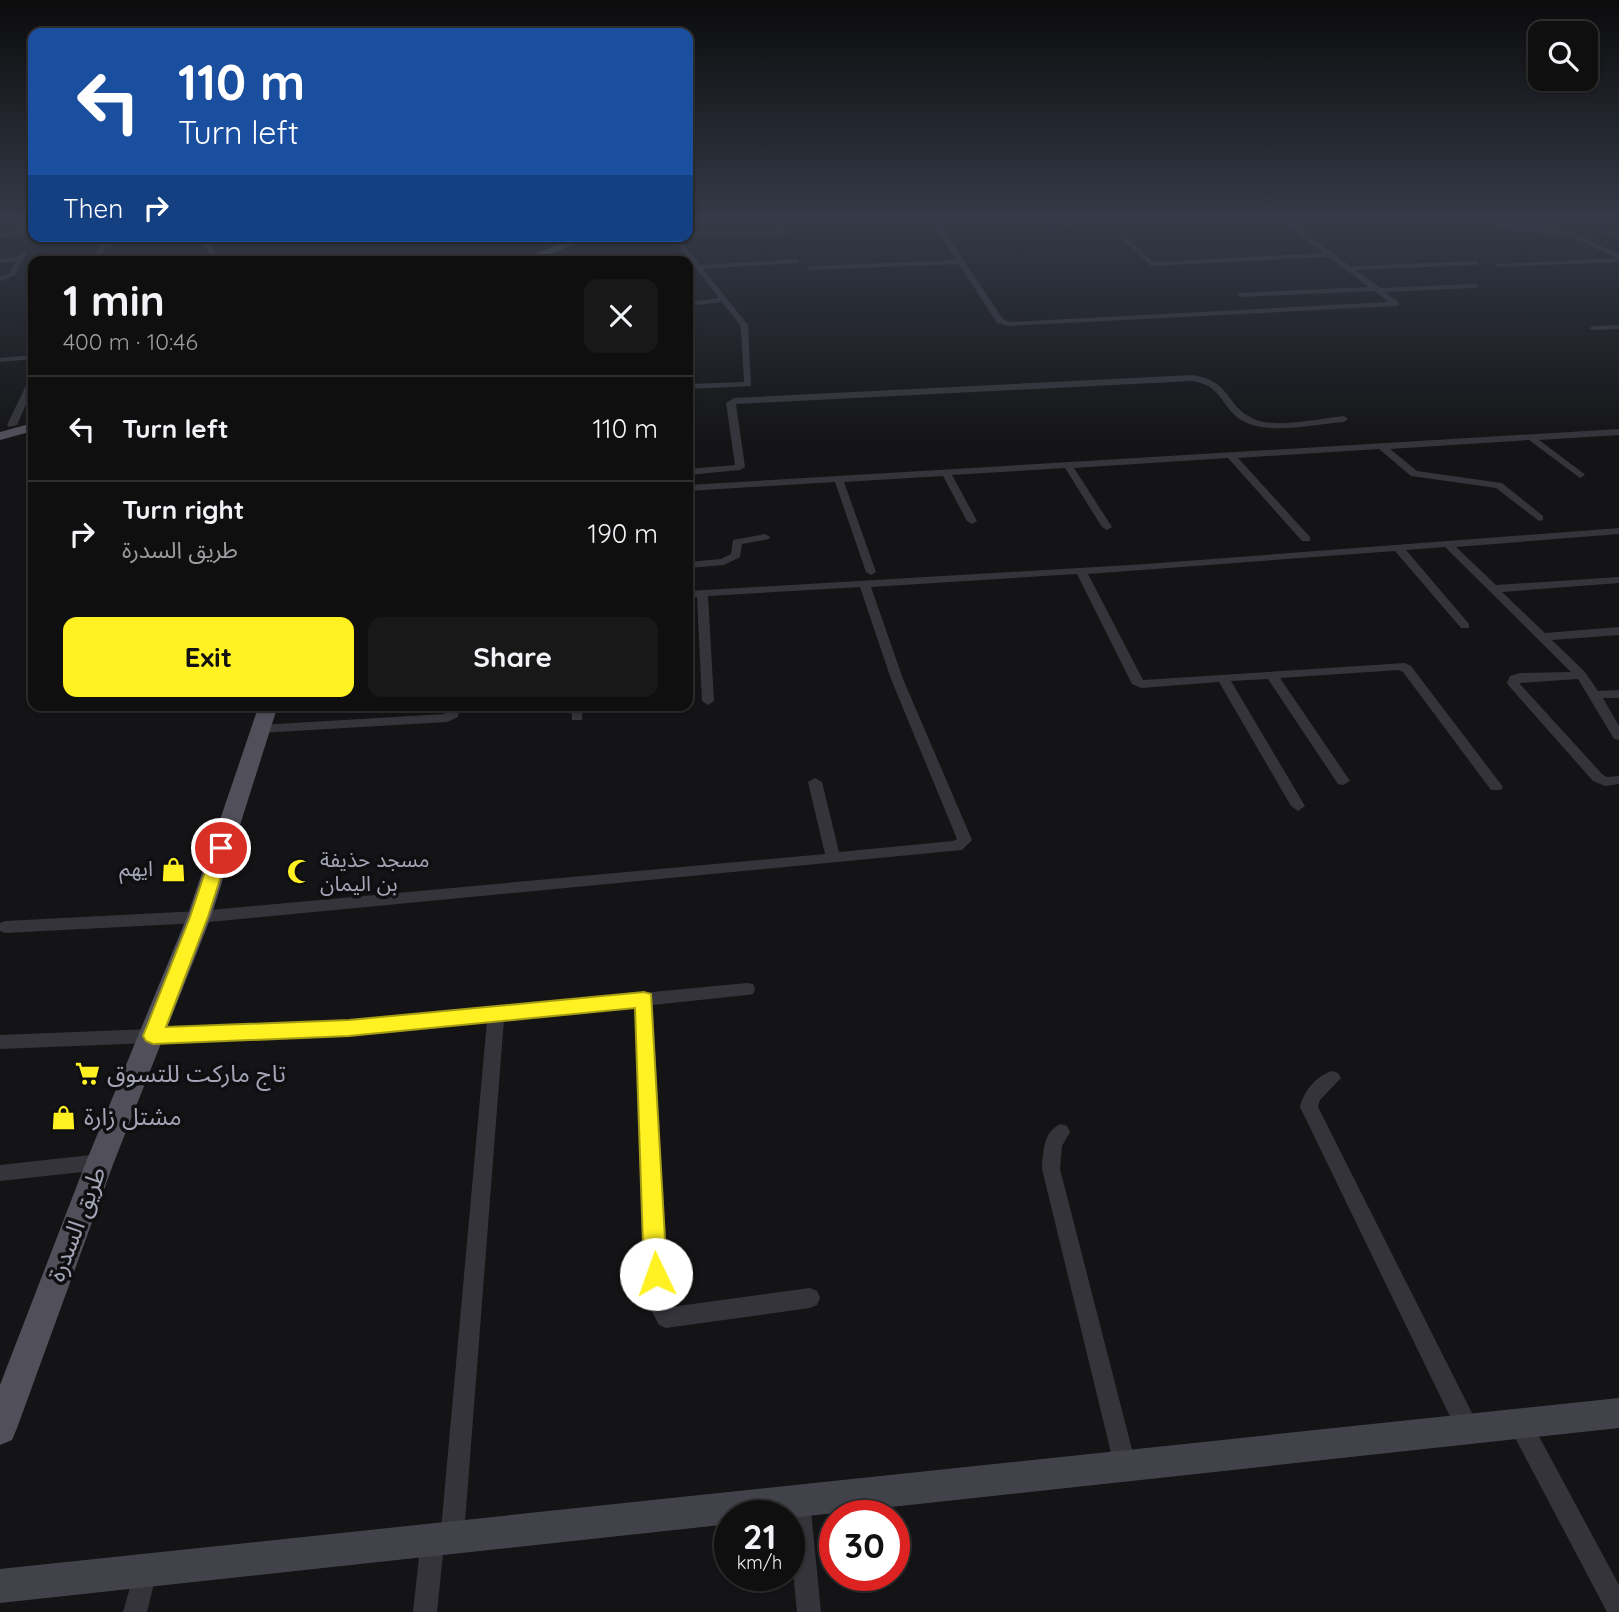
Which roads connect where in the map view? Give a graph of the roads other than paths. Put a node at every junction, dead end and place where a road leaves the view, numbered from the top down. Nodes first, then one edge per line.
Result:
1 (720, 294) edge
2 (983, 294) edge
3 (1262, 294) edge
4 (1383, 294) edge
5 (1241, 295) dead end
6 (725, 300) junction
7 (693, 303) edge
8 (1619, 327) edge
9 (1593, 328) dead end
10 (28, 357) edge
11 (0, 360) edge
12 (693, 387) edge
13 (28, 388) edge
14 (1344, 419) dead end
15 (28, 420) edge
16 (6, 427) edge
17 (28, 428) edge
18 (1619, 432) edge
19 (0, 436) edge
20 (1530, 436) junction
21 (1382, 447) junction
22 (1230, 455) junction
23 (1067, 464) junction
24 (693, 472) edge
25 (946, 472) junction
26 (1580, 475) dead end
27 (838, 478) junction
28 (693, 488) edge
29 (1539, 518) dead end
30 (972, 521) dead end
31 (1107, 527) dead end
32 (1619, 531) edge
33 (765, 537) dead end
34 (1306, 539) dead end
35 (1449, 546) junction
36 (1399, 549) junction
37 (693, 565) edge
38 (1081, 570) junction
39 (868, 578) junction
40 (1619, 580) edge
41 (1493, 589) junction
42 (693, 593) edge
43 (702, 593) junction
44 (1465, 626) dead end
45 (1619, 631) edge
46 (1543, 637) junction
47 (1272, 675) junction
48 (1581, 675) junction
49 (1223, 679) junction
50 (1619, 694) edge
51 (1597, 695) junction
52 (708, 701) dead end
53 (453, 711) edge
54 (265, 717) edge
55 (1619, 736) edge
56 (1619, 780) edge
57 (1343, 781) dead end
58 (815, 782) dead end
59 (1496, 787) dead end
60 (1298, 806) dead end
61 (833, 858) junction
62 (199, 917) junction
63 (5, 927) dead end
64 (747, 989) dead end
65 (644, 999) junction
66 (496, 1013) junction
67 (153, 1036) junction
68 (0, 1042) edge
69 (1332, 1078) dead end
70 (1061, 1132) dead end
71 (100, 1162) junction
72 (0, 1173) edge
73 (810, 1298) dead end
74 (1619, 1413) edge
75 (1520, 1424) junction
76 (0, 1428) edge
77 (1468, 1429) junction
78 (1125, 1465) junction
79 (798, 1500) edge
80 (714, 1508) edge
81 (442, 1536) junction
82 (145, 1569) junction
83 (805, 1571) edge
84 (0, 1586) edge
85 (1619, 1610) edge
86 (135, 1612) edge
87 (425, 1612) edge
88 (809, 1612) edge

1 - 6 street
2 - 4 street
3 - 5 street
6 - 7 street
6 - 12 street
8 - 9 street
10 - 11 street
13 - 16 street
14 - 24 street
15 - 16 main road
17 - 19 main road
18 - 20 street
20 - 21 street
20 - 26 street
21 - 22 street
21 - 29 street
22 - 23 street
22 - 34 street
23 - 25 street
23 - 31 street
25 - 27 street
25 - 30 street
27 - 28 street
27 - 39 street
32 - 35 street
33 - 37 street
35 - 36 street
35 - 41 street
36 - 38 street
36 - 44 street
38 - 39 street
38 - 49 street
39 - 43 street
39 - 61 street
40 - 41 street
41 - 46 street
42 - 43 street
43 - 52 street
45 - 46 street
46 - 48 street
47 - 49 street
47 - 57 street
47 - 59 street
48 - 51 street
48 - 56 street
49 - 60 street
50 - 51 street
51 - 55 street
53 - 54 street
54 - 62 main road, طريق السدرة
58 - 61 street
61 - 62 street
62 - 63 street
62 - 67 main road, طريق السدرة
64 - 65 street
65 - 66 street
65 - 73 street
66 - 67 street
66 - 81 street
67 - 68 street
67 - 71 main road, طريق السدرة
69 - 77 street
70 - 78 street
71 - 72 street
71 - 76 main road, طريق السدرة
74 - 75 main road
75 - 77 main road
75 - 85 street
77 - 78 main road
78 - 79 main road
80 - 81 main road
81 - 82 main road
81 - 87 street
82 - 84 main road
82 - 86 street
83 - 88 street

